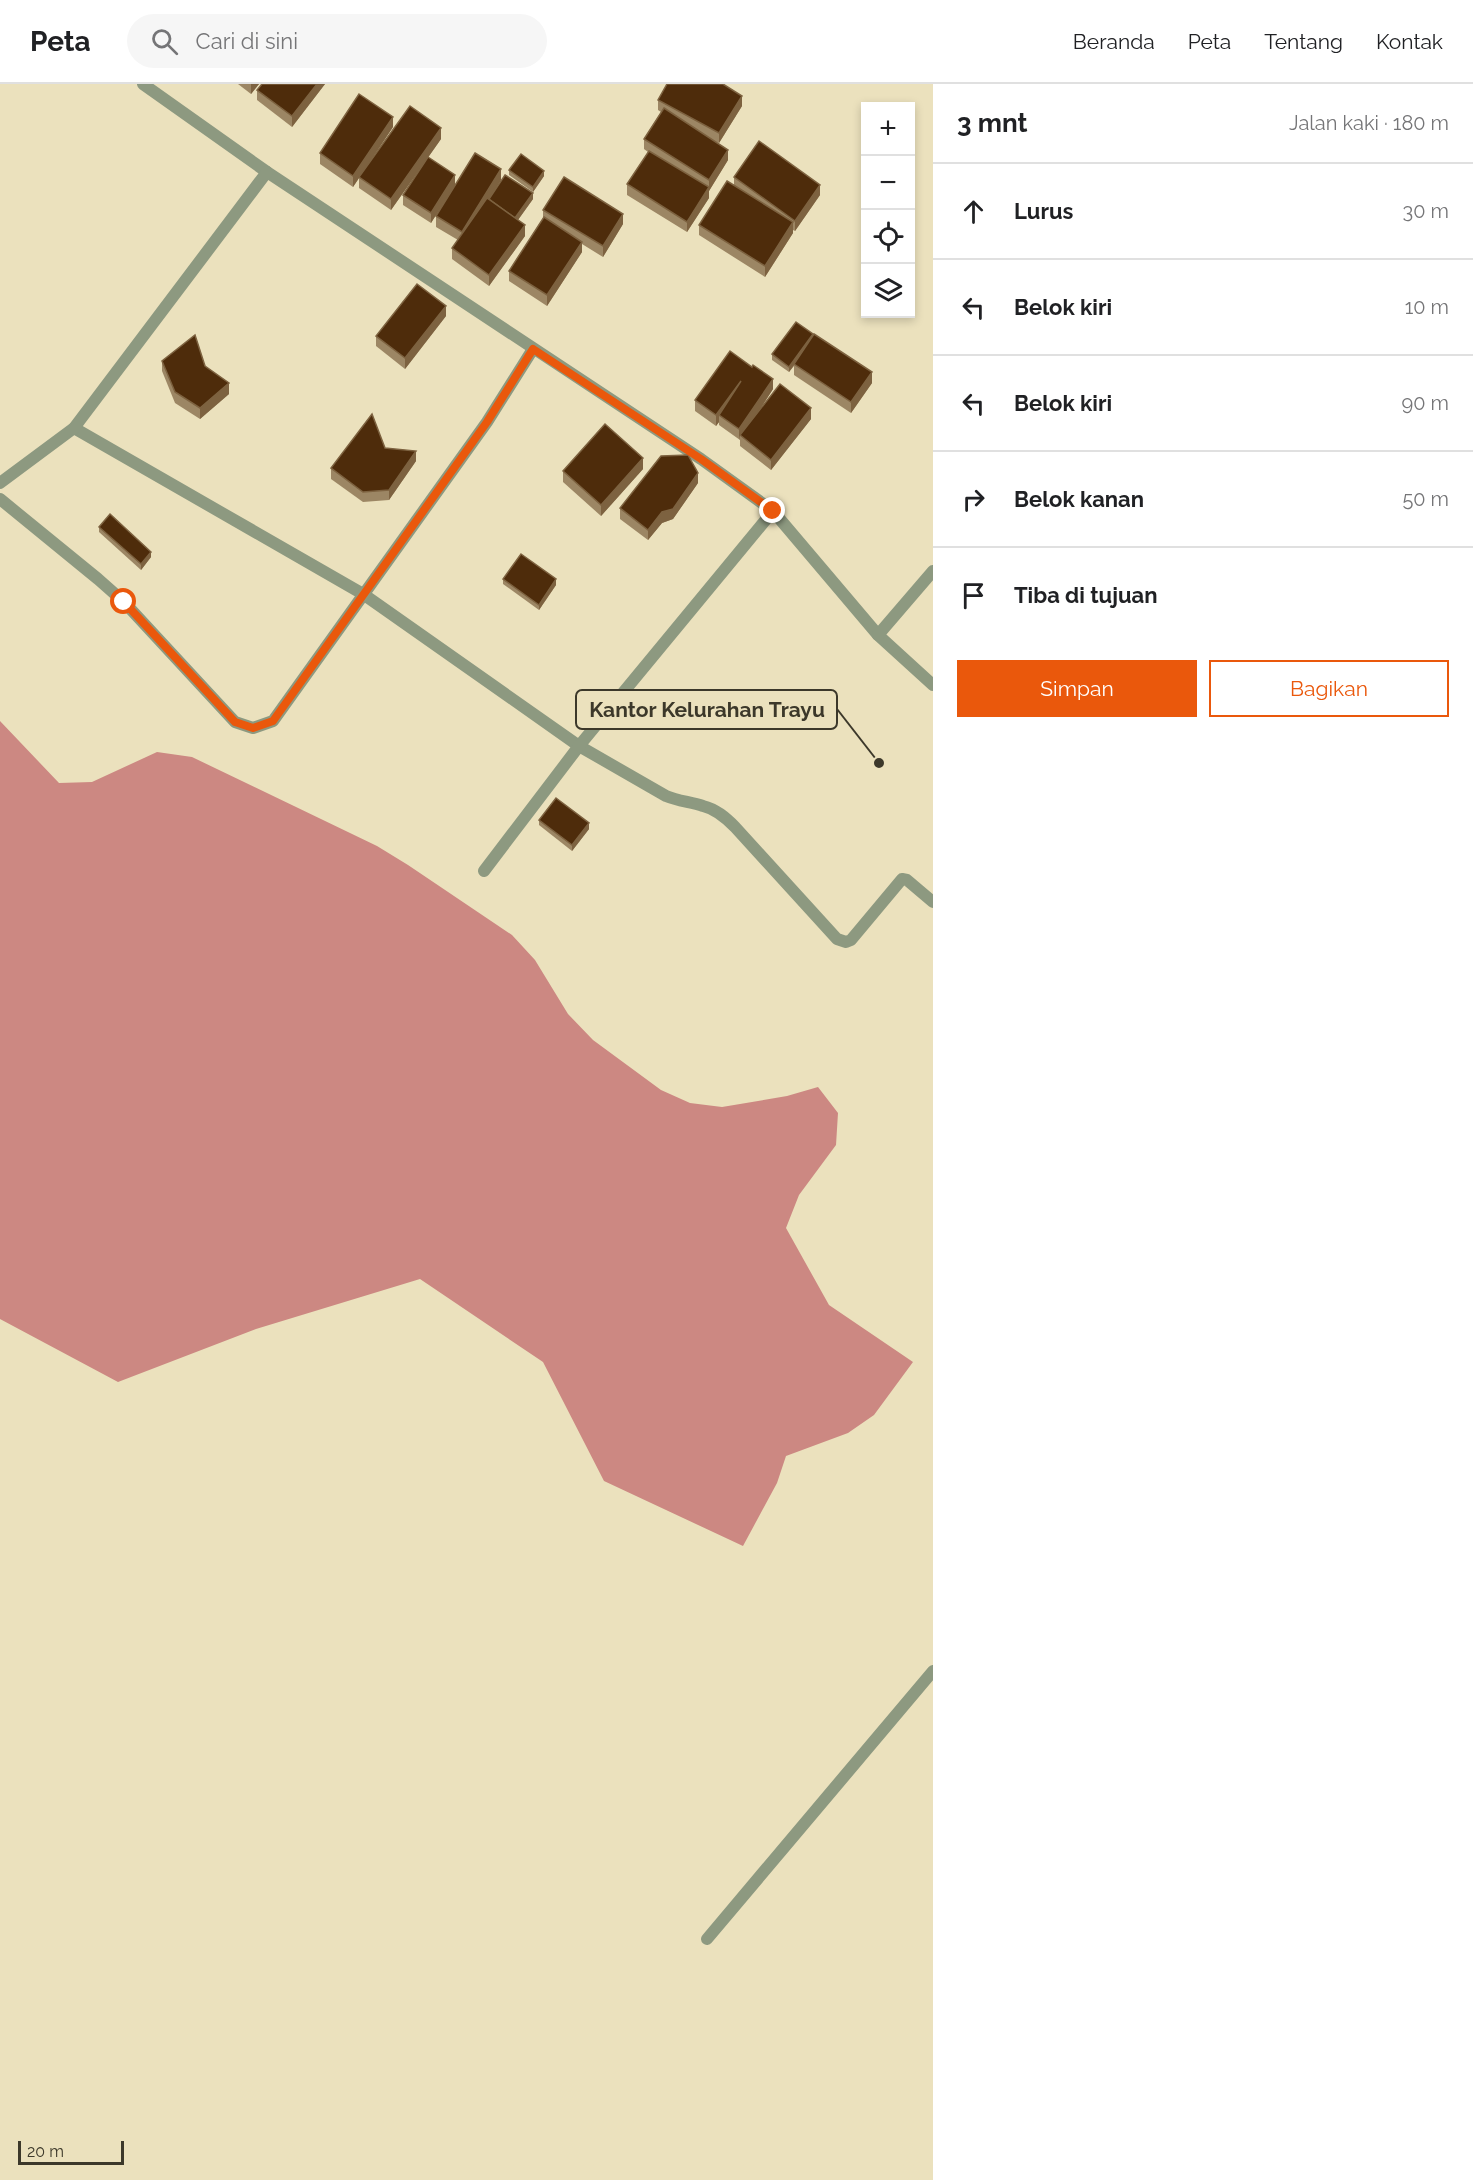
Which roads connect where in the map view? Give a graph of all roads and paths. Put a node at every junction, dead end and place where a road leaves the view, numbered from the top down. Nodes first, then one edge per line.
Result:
1 (143, 84) edge
2 (267, 172) junction
3 (533, 349) junction
4 (74, 428) junction
5 (0, 483) edge
6 (0, 499) edge
7 (773, 511) junction
8 (933, 571) edge
9 (363, 594) junction
10 (878, 636) junction
11 (933, 685) edge
12 (579, 746) junction
13 (484, 871) dead end
14 (933, 902) edge
15 (933, 1671) edge
16 (708, 1939) dead end

1 - 2 street
2 - 3 street
2 - 4 street
3 - 7 street
3 - 9 street
4 - 5 street
4 - 9 street
6 - 9 street
7 - 10 street
7 - 12 street
8 - 10 street
9 - 12 street
10 - 11 street
12 - 13 street
12 - 14 street
15 - 16 street

